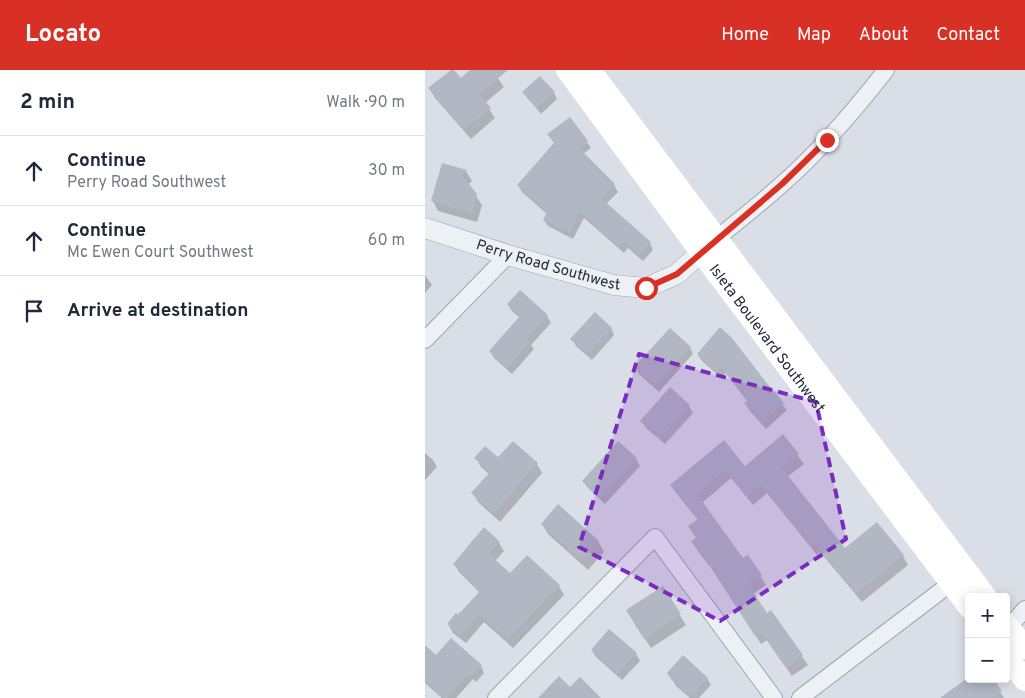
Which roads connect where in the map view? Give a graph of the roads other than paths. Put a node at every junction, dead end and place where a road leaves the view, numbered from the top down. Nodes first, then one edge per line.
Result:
1 (567, 70) edge
2 (590, 70) edge
3 (886, 70) edge
4 (425, 228) edge
5 (709, 245) junction
6 (508, 255) junction
7 (425, 340) edge
8 (959, 577) junction
9 (981, 593) edge
10 (965, 595) edge
11 (1025, 609) edge
12 (1010, 624) edge
13 (1010, 630) edge
14 (1025, 648) edge
15 (1010, 661) edge
16 (1025, 680) edge
17 (497, 698) edge
18 (774, 698) edge
19 (799, 698) edge

1 - 5 main road, Isleta Boulevard Southwest
2 - 5 main road, Isleta Boulevard Southwest
3 - 5 street
4 - 6 street, Perry Road Southwest
5 - 6 street, Perry Road Southwest
5 - 8 main road, Isleta Boulevard Southwest
6 - 7 street
8 - 9 main road, Isleta Boulevard Southwest
8 - 10 main road, Isleta Boulevard Southwest
8 - 19 street
11 - 12 street
13 - 14 main road
15 - 16 main road
17 - 18 street

